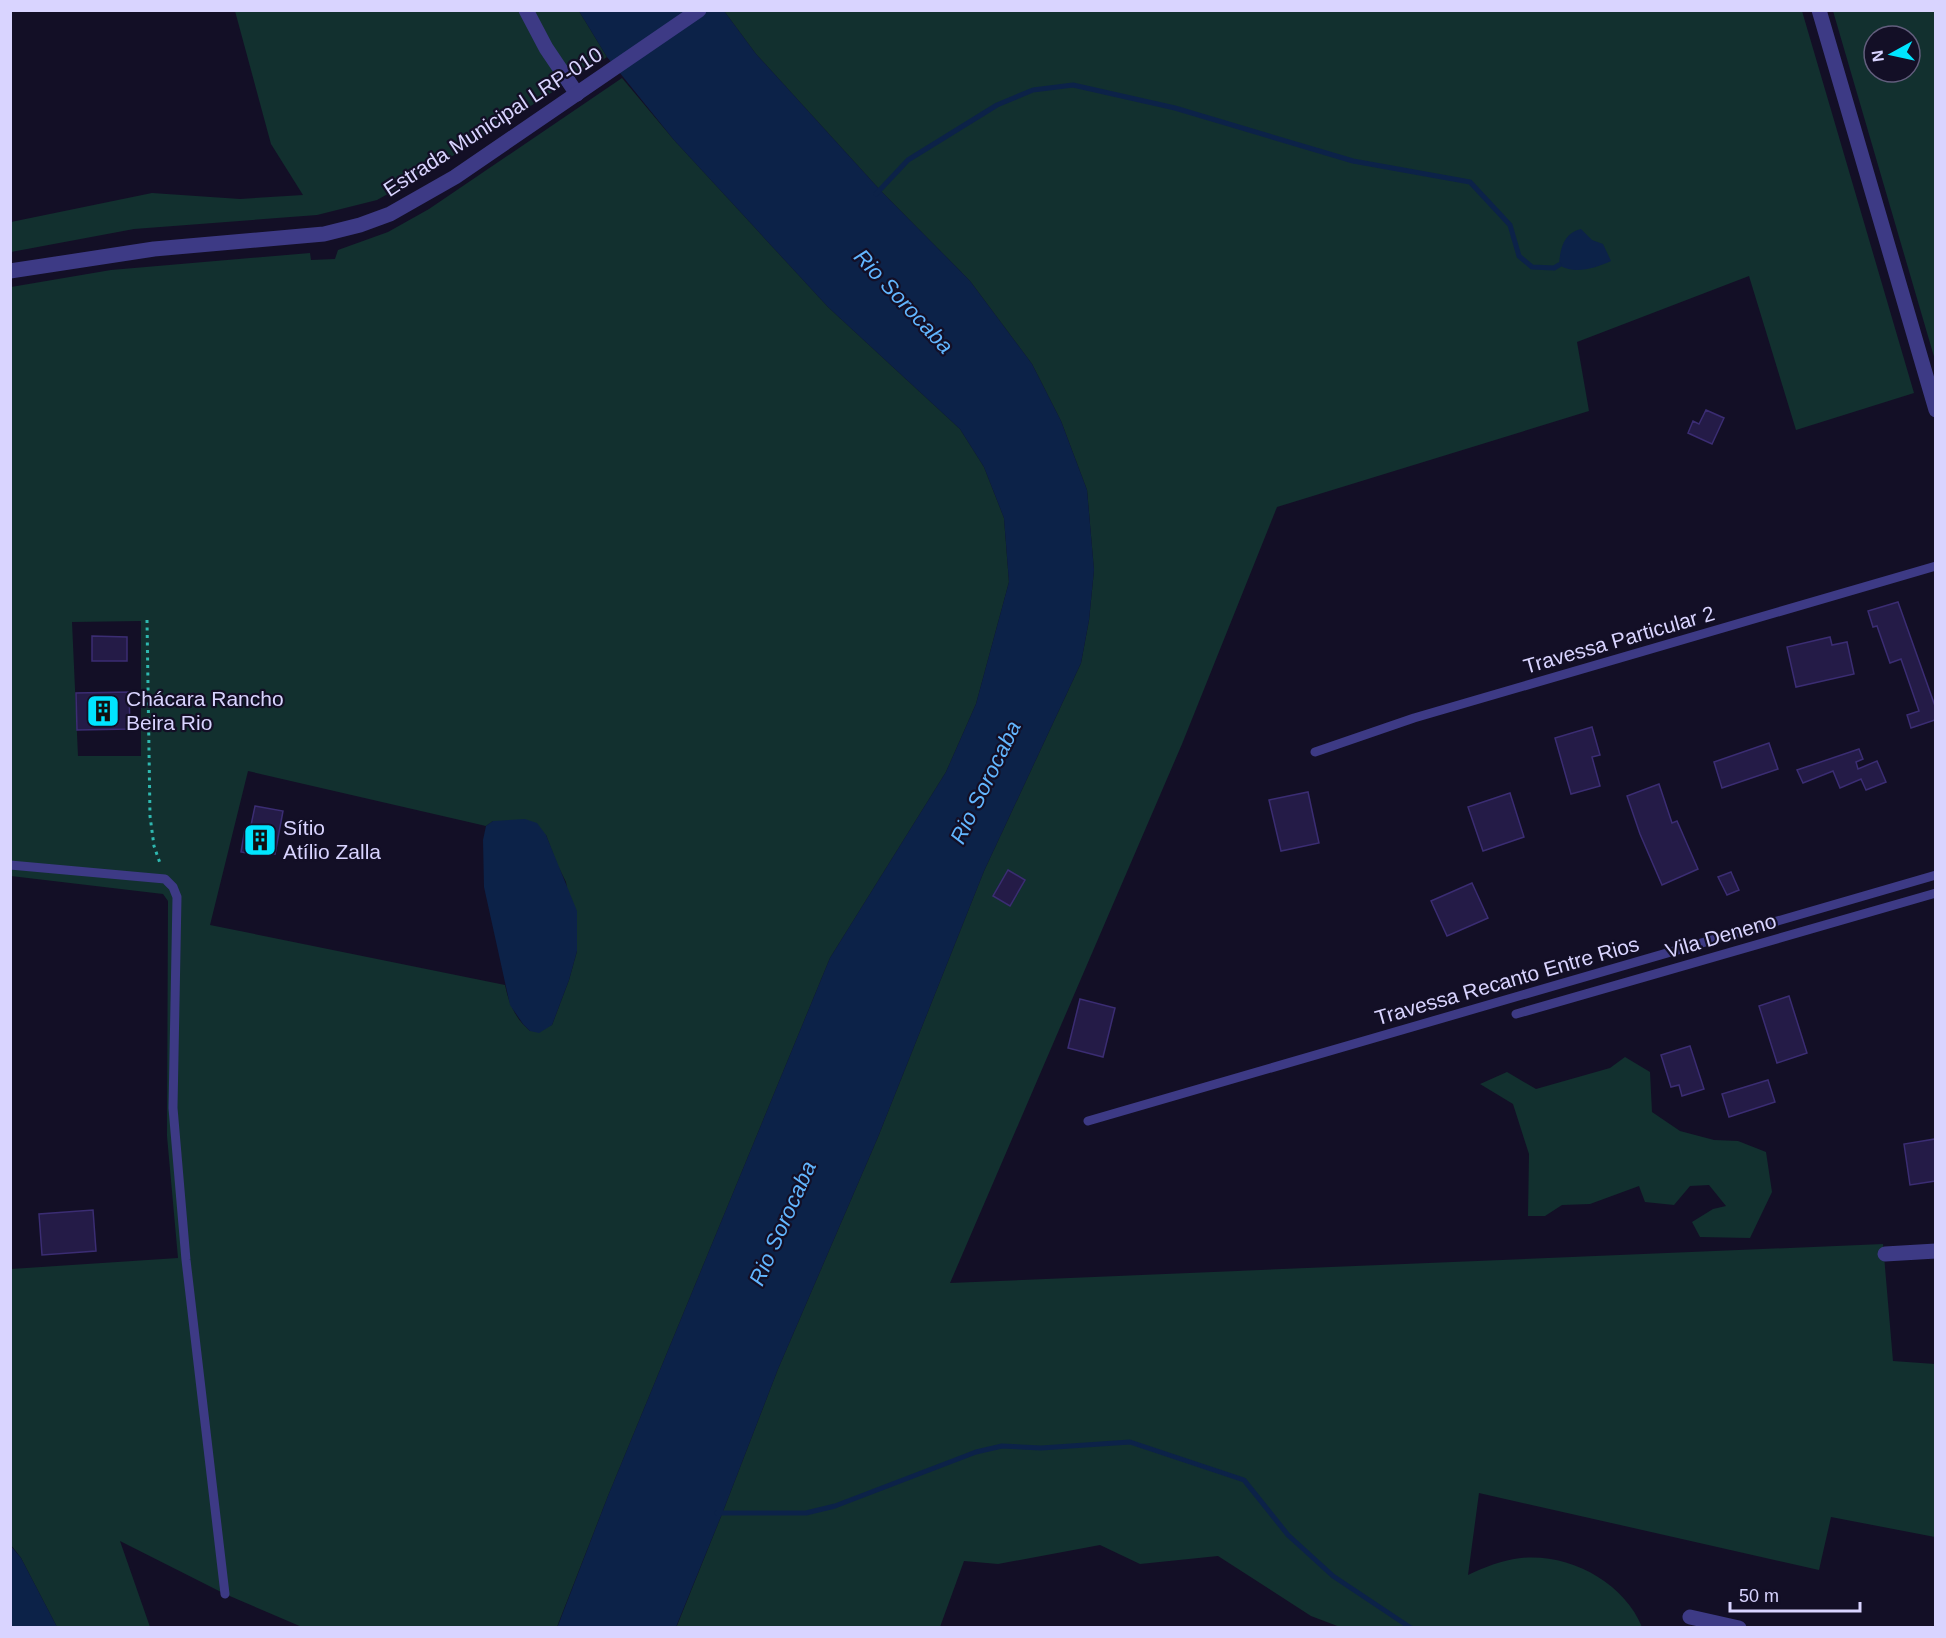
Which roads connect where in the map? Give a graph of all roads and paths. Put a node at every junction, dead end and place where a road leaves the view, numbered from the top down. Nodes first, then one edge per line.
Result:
1 (526, 10) edge
2 (699, 10) edge
3 (1819, 10) edge
4 (577, 94) junction
5 (10, 271) edge
6 (1935, 410) edge
7 (1935, 566) edge
8 (147, 620) dead end
9 (1315, 752) dead end
10 (10, 865) edge
11 (1935, 875) edge
12 (165, 879) junction
13 (1935, 893) edge
14 (1516, 1014) dead end
15 (1088, 1121) dead end
16 (1935, 1251) edge
17 (1886, 1254) dead end
18 (225, 1594) dead end
19 (1690, 1617) dead end
20 (1739, 1628) edge

1 - 4 street
2 - 4 street, Estrada Municipal LRP-010
3 - 6 street
4 - 5 street, Estrada Municipal LRP-010
7 - 9 lane, Travessa Particular 2
8 - 12 path
10 - 12 lane
11 - 15 lane, Travessa Recanto Entre Rios
12 - 18 lane
13 - 14 lane, Vila Deneno
16 - 17 street
19 - 20 street

